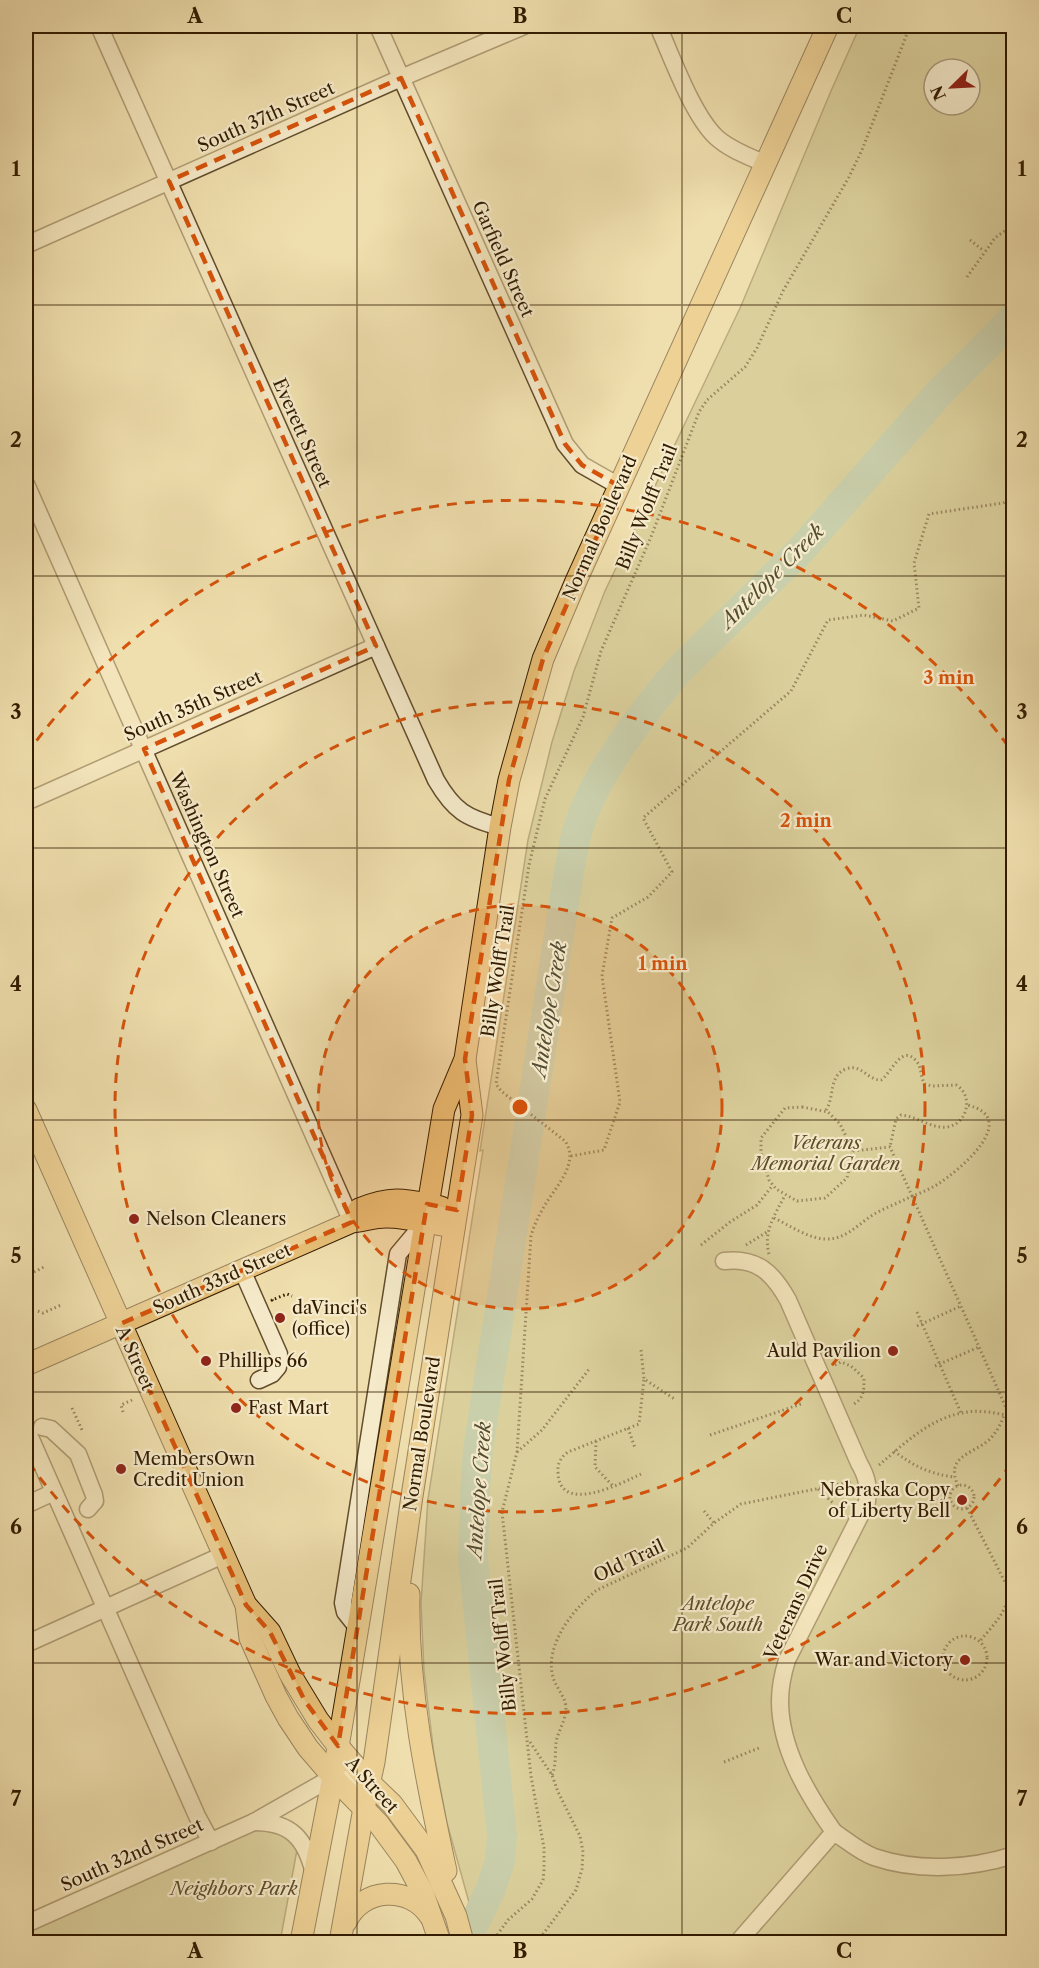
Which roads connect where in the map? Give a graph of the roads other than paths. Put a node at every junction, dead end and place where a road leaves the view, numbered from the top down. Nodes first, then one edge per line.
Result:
1 (99, 26) edge
2 (378, 26) edge
3 (524, 26) edge
4 (658, 26) edge
5 (828, 26) edge
6 (401, 78) junction
7 (765, 164) junction
8 (169, 181) junction
9 (26, 245) edge
10 (26, 484) edge
11 (619, 486) junction
12 (376, 646) junction
13 (144, 749) junction
14 (26, 802) edge
15 (500, 827) junction
16 (465, 1059) junction
17 (26, 1110) edge
18 (426, 1213) junction
19 (455, 1219) junction
20 (352, 1222) junction
21 (724, 1261) dead end
22 (242, 1270) junction
23 (120, 1324) junction
24 (26, 1365) edge
25 (259, 1380) dead end
26 (35, 1426) edge
27 (54, 1492) junction
28 (412, 1496) junction
29 (26, 1505) edge
30 (88, 1509) dead end
31 (223, 1555) junction
32 (246, 1605) junction
33 (106, 1608) junction
34 (26, 1644) edge
35 (338, 1746) junction
36 (333, 1777) junction
37 (369, 1782) junction
38 (364, 1808) junction
39 (254, 1822) junction
40 (834, 1832) junction
41 (211, 1842) junction
42 (1014, 1855) edge
43 (314, 1873) junction
44 (456, 1916) junction
45 (432, 1921) junction
46 (26, 1924) edge
47 (341, 1938) edge
48 (301, 1942) edge
49 (440, 1942) edge
50 (463, 1942) edge
51 (738, 1942) edge

1 - 8 street, Everett Street
2 - 6 street, Garfield Street
3 - 6 street, South 37th Street
4 - 7 street
5 - 7 main road, Normal Boulevard
6 - 8 street, South 37th Street
6 - 11 street, Garfield Street
7 - 11 main road, Normal Boulevard
8 - 9 street, South 37th Street
8 - 12 street, Everett Street
10 - 13 street, Washington Street
11 - 15 main road, Normal Boulevard
12 - 13 street, South 35th Street
12 - 15 street, Everett Street
13 - 14 street, South 35th Street
13 - 20 street, Washington Street
15 - 16 main road, Normal Boulevard
16 - 18 main road, Normal Boulevard
16 - 19 main road, Normal Boulevard
17 - 23 main road, A Street
18 - 19 main road, South 33rd Street
18 - 20 main road, South 33rd Street
18 - 35 main road, Normal Boulevard
19 - 28 main road, Normal Boulevard
20 - 22 main road, South 33rd Street
21 - 40 street, Veterans Drive
22 - 23 main road, South 33rd Street
22 - 25 street
23 - 24 main road, South 33rd Street
23 - 31 main road, A Street
26 - 27 street
26 - 30 street
27 - 29 street
27 - 33 street
28 - 37 main road, Normal Boulevard
28 - 44 main road
31 - 32 main road, A Street
31 - 33 street
32 - 35 main road, A Street
32 - 36 main road, A Street
33 - 34 street
33 - 41 street
35 - 36 main road, Normal Boulevard
35 - 37 main road, A Street
36 - 37 street
36 - 38 main road, A Street
36 - 39 street, South 32nd Street
36 - 43 main road, Normal Boulevard
37 - 38 main road, Normal Boulevard
37 - 44 main road, A Street
38 - 45 main road, A Street
38 - 47 main road, Normal Boulevard
39 - 41 street, South 32nd Street
39 - 43 street
40 - 42 street
40 - 51 street
41 - 46 street, South 32nd Street
43 - 48 main road, Normal Boulevard
44 - 50 main road, A Street
45 - 47 main road
45 - 49 main road, A Street

